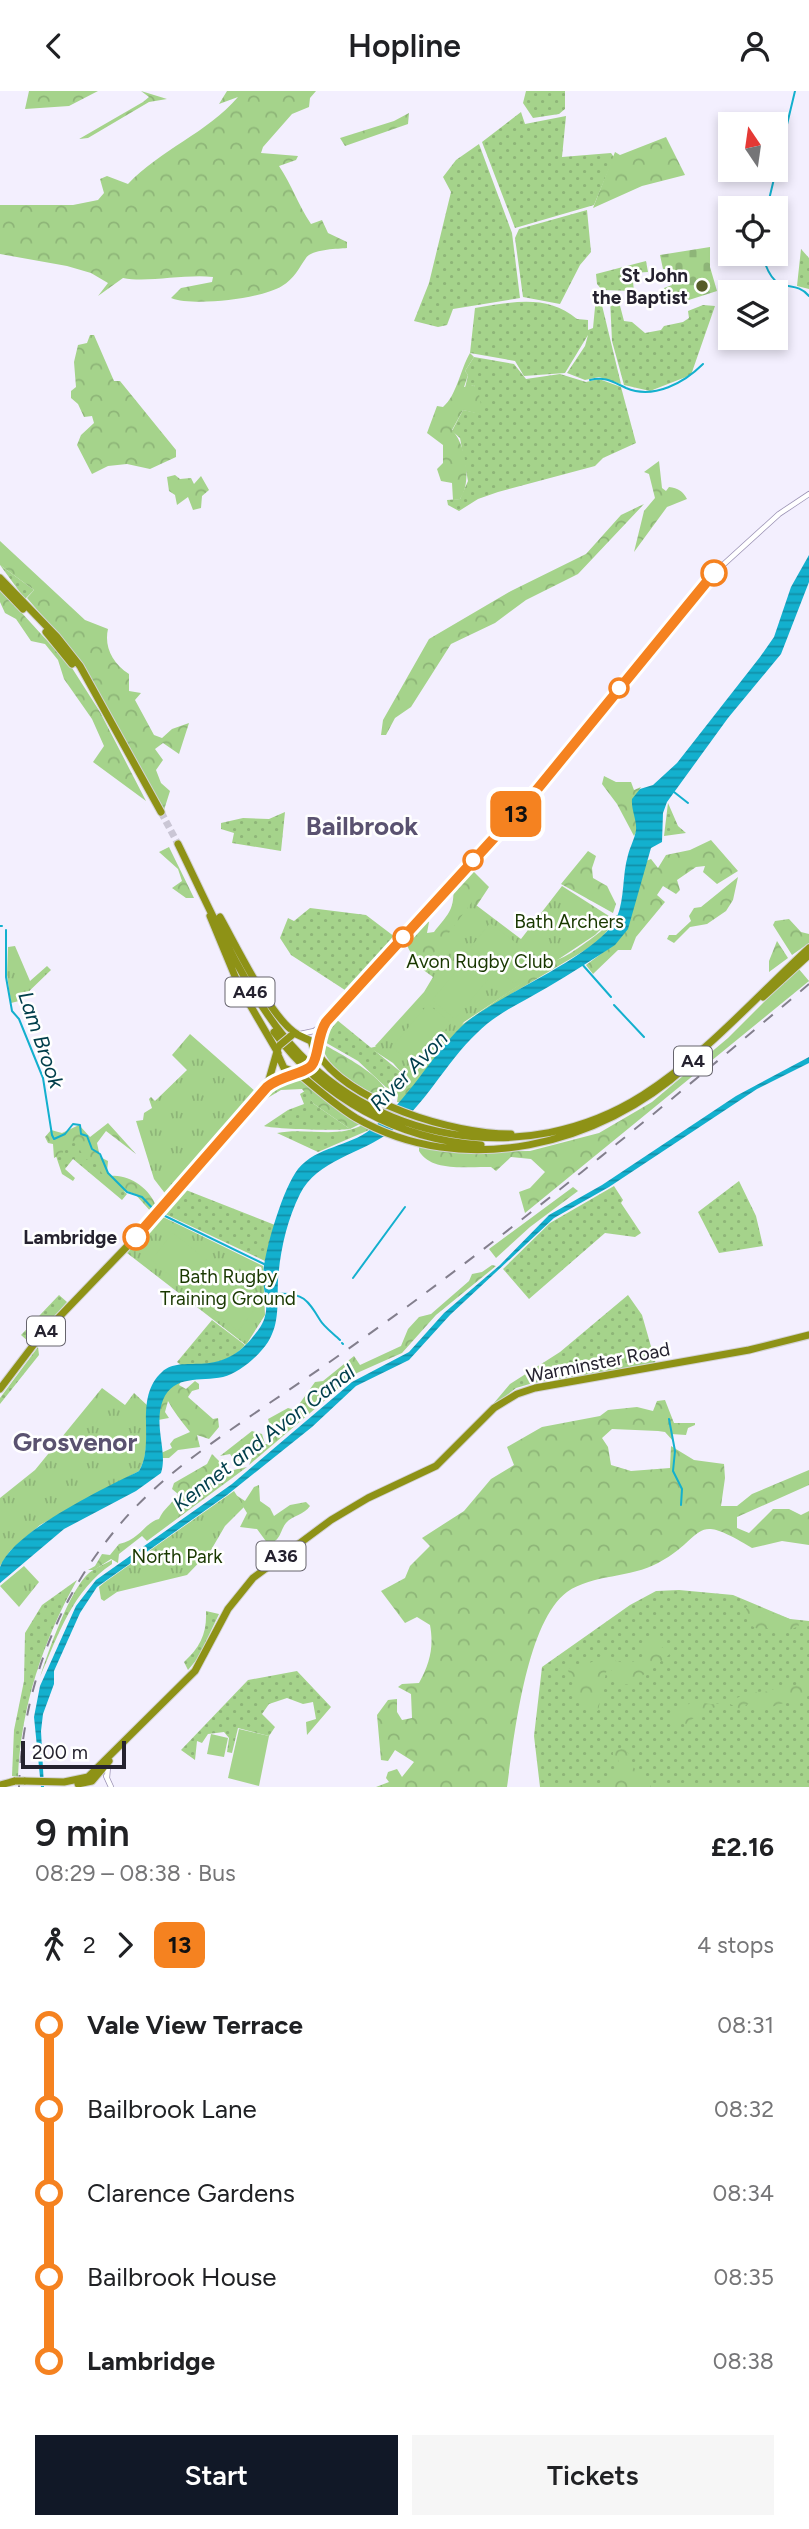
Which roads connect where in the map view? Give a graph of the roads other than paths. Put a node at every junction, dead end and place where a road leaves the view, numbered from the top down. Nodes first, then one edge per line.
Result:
1 (809, 494) edge
2 (0, 578) edge
3 (0, 585) edge
4 (184, 856) junction
5 (206, 908) junction
6 (809, 948) edge
7 (809, 955) edge
8 (326, 1022) junction
9 (296, 1035) junction
10 (278, 1051) junction
11 (315, 1053) junction
12 (298, 1072) junction
13 (264, 1090) junction
14 (364, 1108) junction
15 (604, 1115) junction
16 (441, 1136) junction
17 (559, 1138) junction
18 (809, 1335) edge
19 (0, 1389) edge
20 (106, 1769) junction
21 (85, 1781) junction
22 (0, 1784) edge
23 (111, 1787) edge

1 - 8 street
2 - 3 highway
4 - 5 highway, A46
4 - 9 highway
4 - 14 highway, A46
5 - 10 highway
5 - 14 highway, A46
6 - 15 highway, A4
7 - 17 highway, A4
8 - 9 street
8 - 11 street
9 - 10 highway, A4, bridge
9 - 11 highway
10 - 12 highway
10 - 13 highway, A4
11 - 12 highway, A4, bridge
11 - 15 highway
12 - 13 highway, A4
12 - 17 highway
13 - 19 highway, A4
14 - 16 highway, A46
15 - 16 highway, A46
16 - 17 highway, A46
18 - 20 highway, Warminster Road / A36
20 - 21 highway, Warminster Road / A36
20 - 21 street
20 - 23 street
21 - 22 highway, bridge

